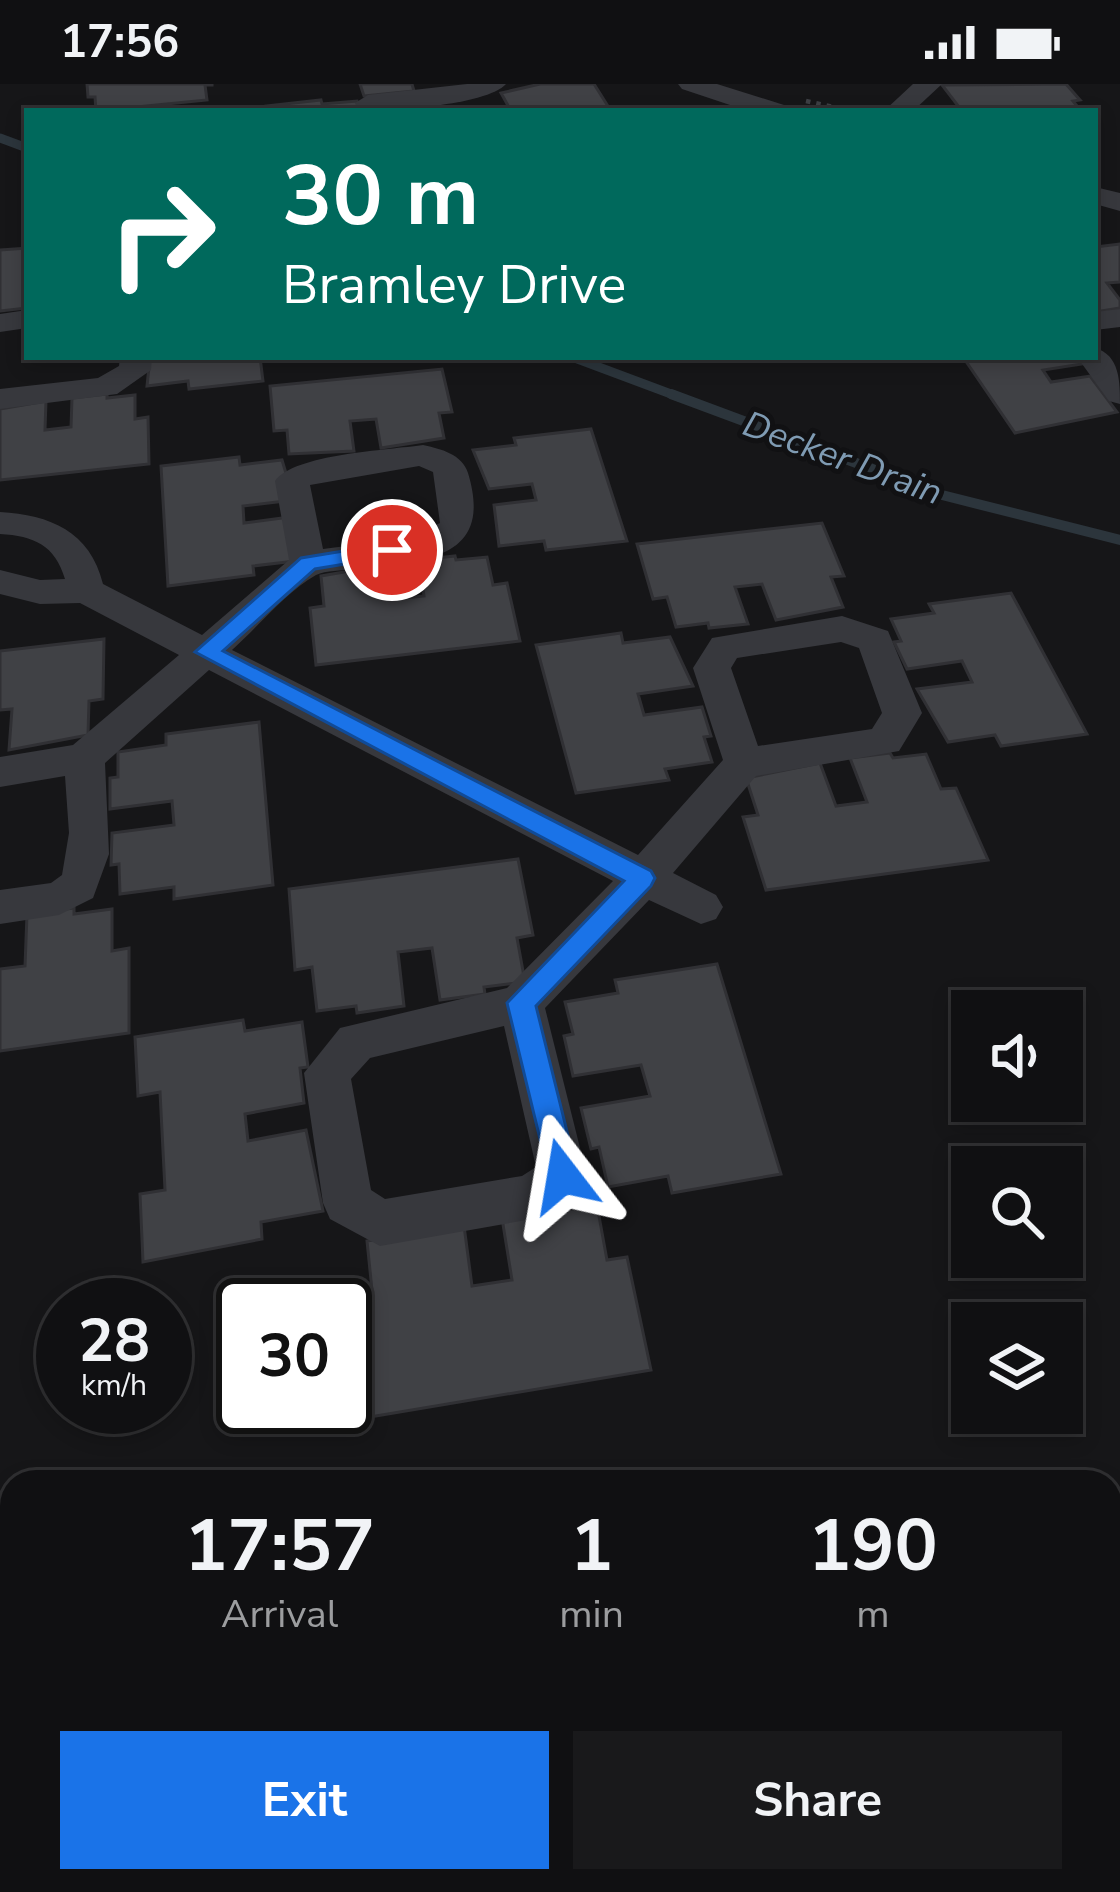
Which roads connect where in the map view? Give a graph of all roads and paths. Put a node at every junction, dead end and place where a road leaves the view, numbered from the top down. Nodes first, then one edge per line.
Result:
1 (691, 84) edge
2 (928, 84) edge
3 (491, 95) edge
4 (370, 108) edge
5 (766, 108) edge
6 (900, 108) edge
7 (136, 360) edge
8 (1096, 360) edge
9 (1120, 394) edge
10 (0, 399) edge
11 (0, 523) edge
12 (308, 563) junction
13 (0, 582) edge
14 (86, 590) junction
15 (207, 652) junction
16 (84, 758) junction
17 (744, 763) junction
18 (0, 772) edge
19 (642, 878) junction
20 (0, 907) edge
21 (701, 907) dead end
22 (521, 1003) junction

1 - 5 street
2 - 6 street
3 - 4 street
7 - 10 street
8 - 9 street
11 - 14 street
12 - 12 street
12 - 15 street
13 - 14 street
14 - 15 street
15 - 16 street
15 - 19 street
16 - 18 street
16 - 20 street
17 - 17 street
17 - 19 street
19 - 21 street
19 - 22 street
22 - 22 street

